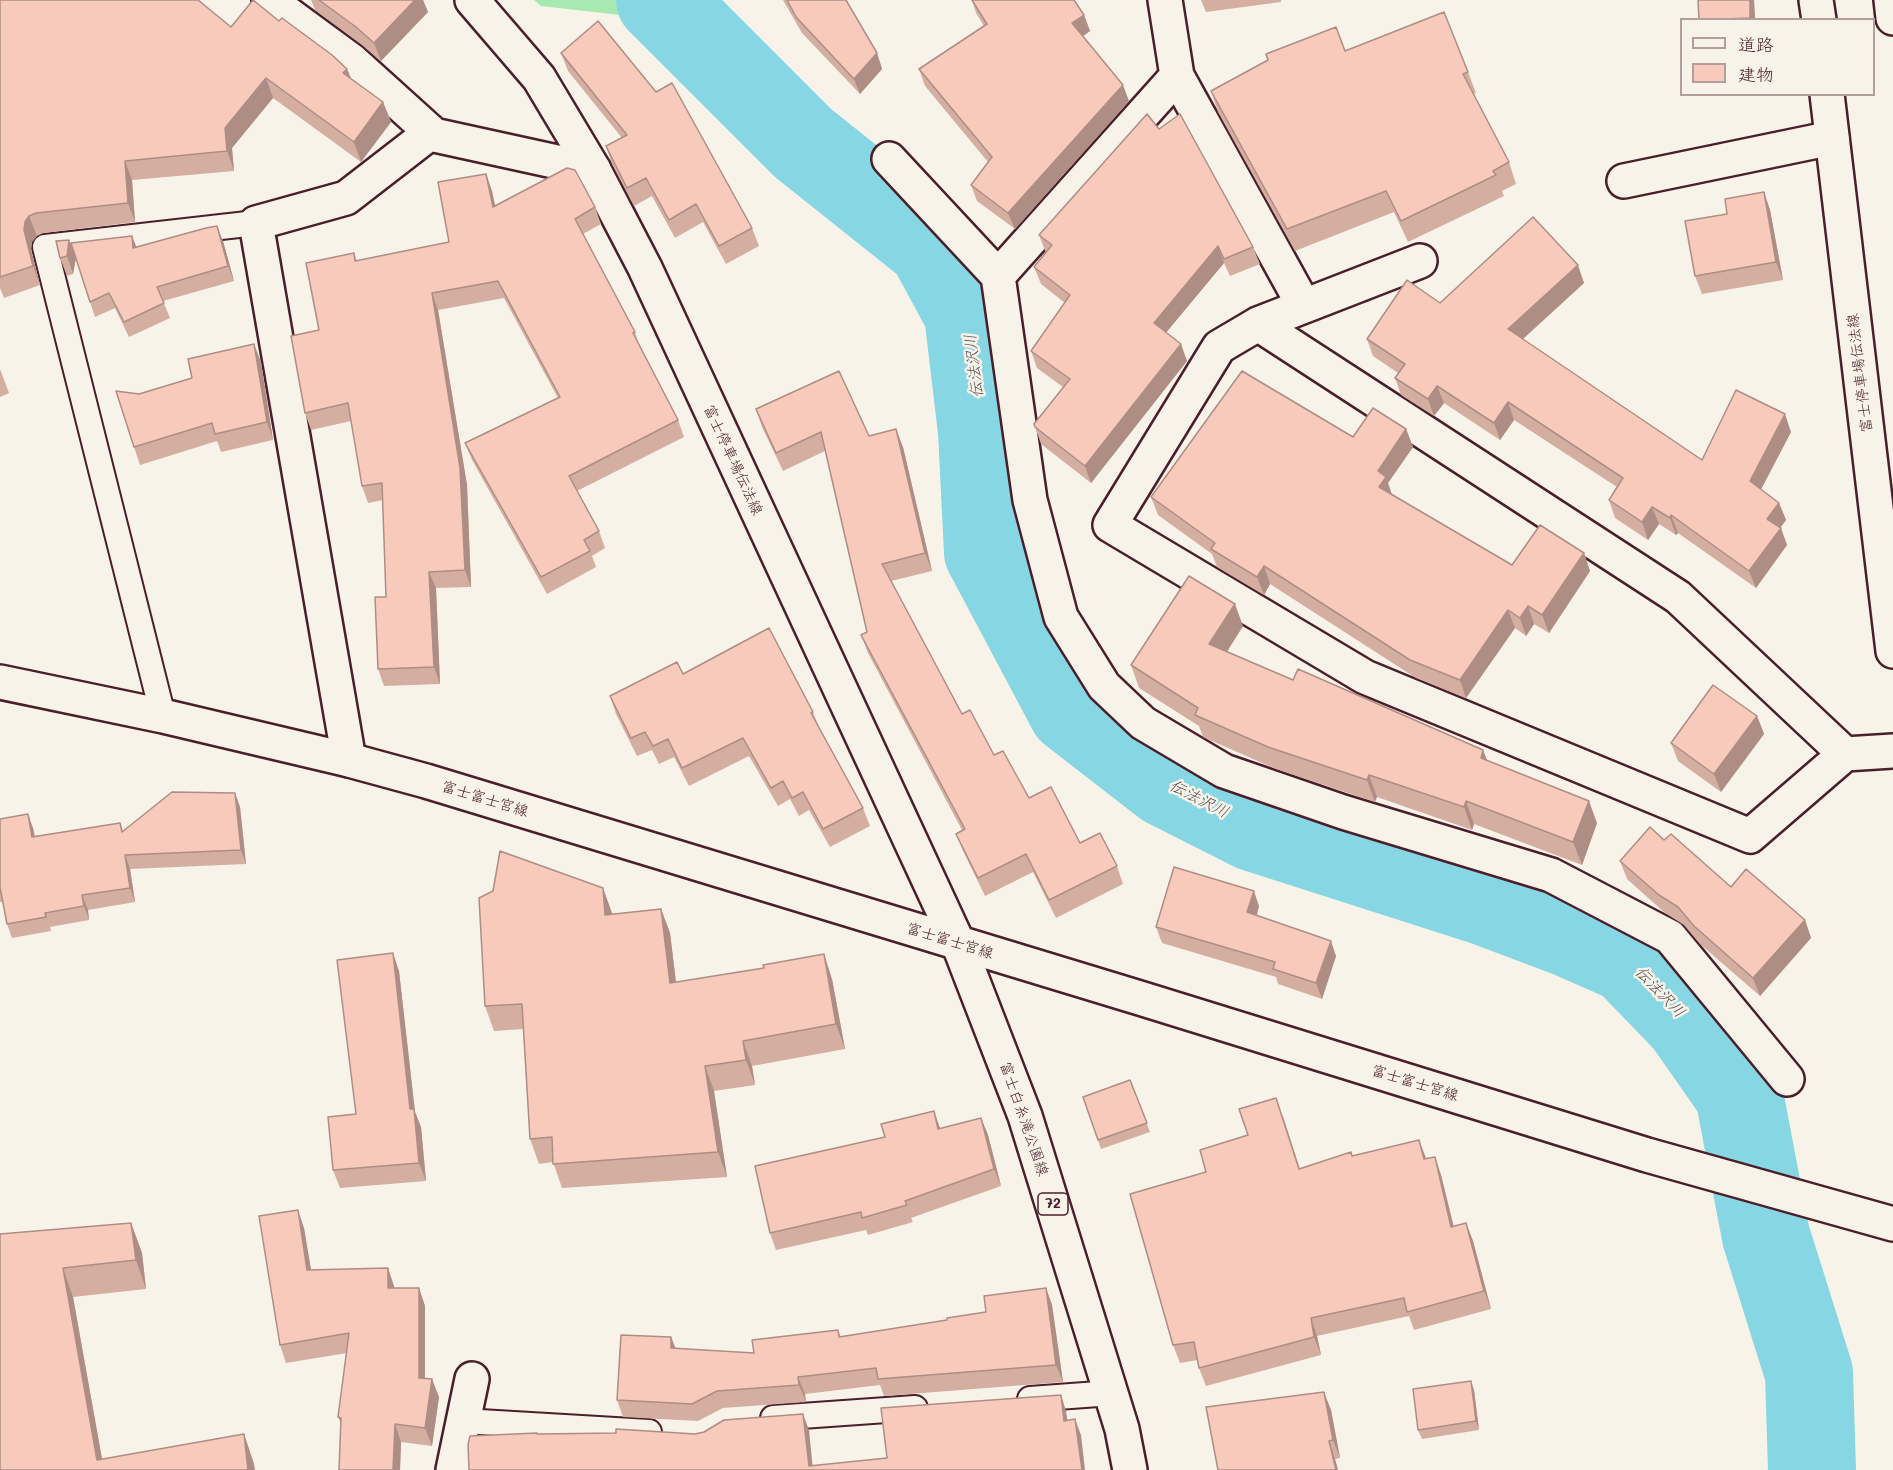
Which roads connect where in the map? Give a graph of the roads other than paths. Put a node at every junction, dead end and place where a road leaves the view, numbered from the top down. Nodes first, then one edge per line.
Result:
1 (269, 0) edge
2 (472, 0) edge
3 (1165, 0) edge
4 (1816, 0) edge
5 (1891, 0) edge
6 (1819, 18) edge
7 (1893, 18) edge
8 (1177, 76) junction
9 (1827, 96) edge
10 (430, 133) junction
11 (1832, 138) junction
12 (889, 159) dead end
13 (594, 170) junction
14 (1624, 181) dead end
15 (256, 223) junction
16 (1420, 261) dead end
17 (998, 276) junction
18 (1304, 306) junction
19 (1258, 324) junction
20 (1893, 651) edge
21 (0, 682) edge
22 (163, 716) junction
23 (1893, 751) edge
24 (1845, 754) junction
25 (349, 760) junction
26 (958, 943) junction
27 (1787, 1079) dead end
28 (1893, 1224) edge
29 (472, 1379) dead end
30 (1112, 1393) junction
31 (1006, 1401) edge
32 (936, 1406) edge
33 (463, 1420) junction
34 (748, 1420) edge
35 (667, 1433) edge
36 (453, 1470) edge
37 (1130, 1470) edge

1 - 10 street
2 - 13 street, 富士停車場伝法線
3 - 8 street
4 - 6 street
5 - 7 street
8 - 17 street
8 - 18 street
9 - 11 street, 富士停車場伝法線
10 - 13 street
10 - 15 street
11 - 14 street
11 - 20 street, 富士停車場伝法線
12 - 17 street
13 - 26 street, 富士停車場伝法線
15 - 22 lane
15 - 25 street
16 - 18 street
17 - 27 street
18 - 19 street
19 - 24 street
19 - 24 street
21 - 22 street, 富士富士宮線
22 - 25 street, 富士富士宮線
23 - 24 street
25 - 26 street, 富士富士宮線
26 - 28 street, 富士富士宮線
26 - 30 street, 富士白糸滝公園線 / 72
29 - 33 street
30 - 31 lane
30 - 37 street, 富士白糸滝公園線 / 72
32 - 34 lane
33 - 35 lane
33 - 36 street

